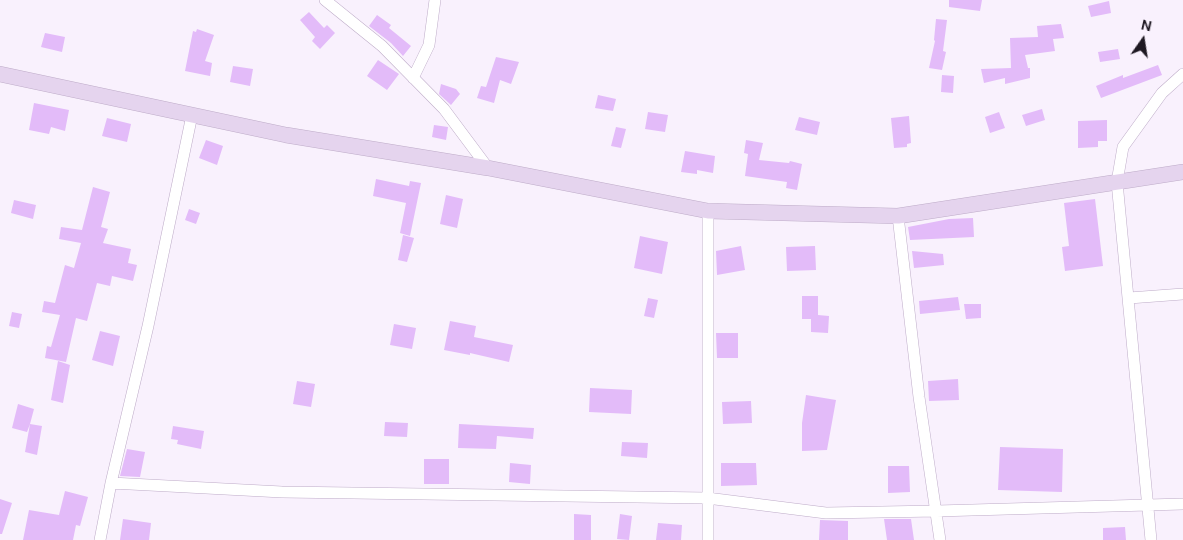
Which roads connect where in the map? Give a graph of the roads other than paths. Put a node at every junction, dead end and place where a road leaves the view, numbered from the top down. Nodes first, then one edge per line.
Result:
1 (325, 0) edge
2 (435, 0) edge
3 (0, 74) edge
4 (1183, 74) edge
5 (413, 78) junction
6 (192, 115) junction
7 (488, 168) junction
8 (1183, 172) edge
9 (1117, 182) junction
10 (708, 211) junction
11 (898, 216) junction
12 (1183, 294) edge
13 (1129, 298) junction
14 (111, 483) junction
15 (707, 498) junction
16 (1183, 504) edge
17 (1148, 505) junction
18 (937, 511) junction
19 (100, 540) edge
20 (708, 540) edge
21 (940, 540) edge
22 (1151, 540) edge

1 - 5 street
2 - 5 street
3 - 6 main road
4 - 9 street
5 - 7 street
6 - 7 main road
6 - 14 street
7 - 10 main road
8 - 9 main road
9 - 11 main road
9 - 13 street
10 - 11 main road
10 - 15 street
11 - 18 street
12 - 13 street
13 - 17 street
14 - 15 street
14 - 19 street
15 - 18 street
15 - 20 street
16 - 17 street
17 - 18 street
17 - 22 street
18 - 21 street

